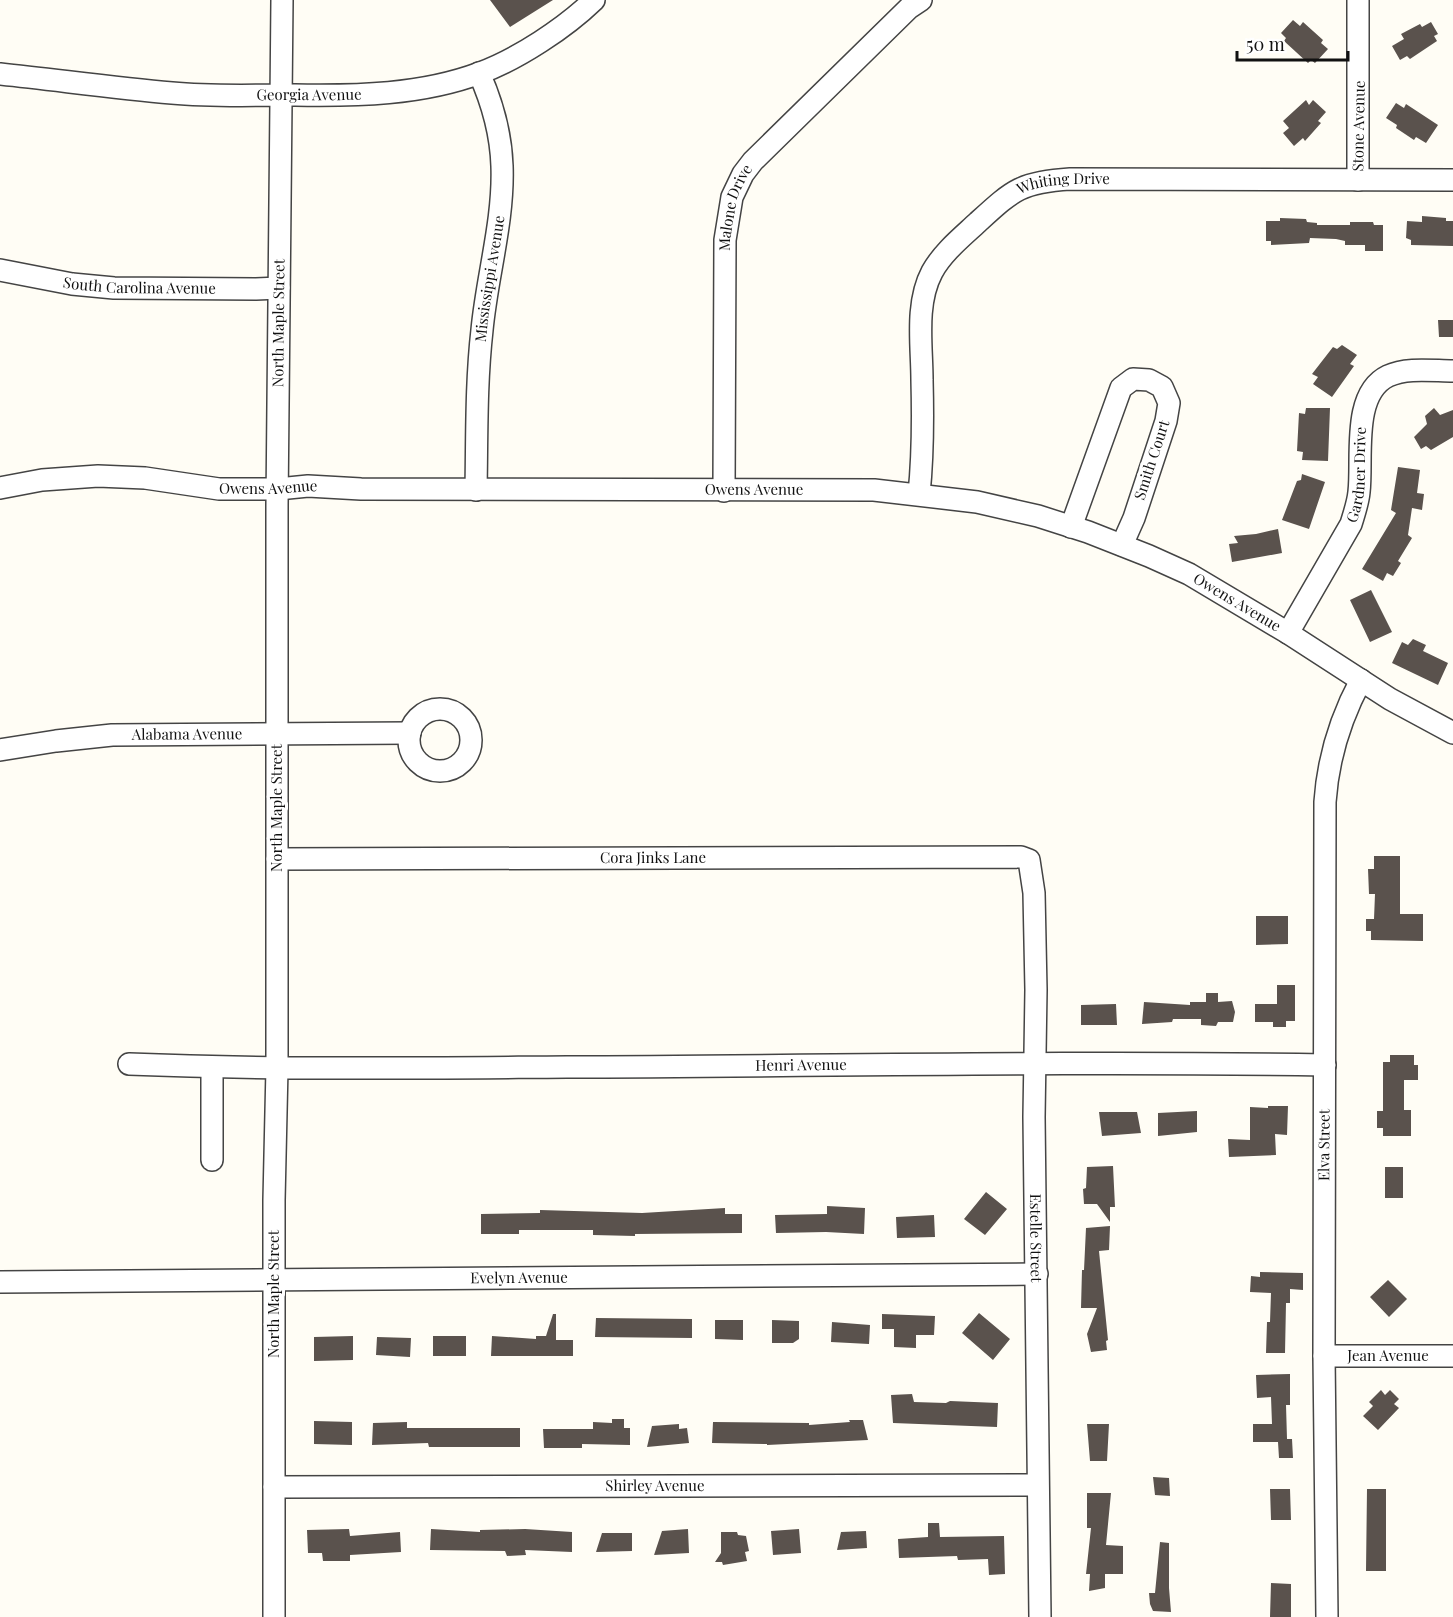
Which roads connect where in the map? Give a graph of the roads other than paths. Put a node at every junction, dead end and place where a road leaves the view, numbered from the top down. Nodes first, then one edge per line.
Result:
1 (282, 0) edge
2 (594, 0) edge
3 (921, 0) edge
4 (1358, 0) edge
5 (479, 73) junction
6 (0, 74) edge
7 (279, 95) junction
8 (1358, 180) junction
9 (1453, 180) edge
10 (0, 270) edge
11 (279, 288) junction
12 (1453, 371) edge
13 (0, 488) edge
14 (278, 489) junction
15 (476, 490) junction
16 (724, 491) junction
17 (919, 494) junction
18 (1071, 526) junction
19 (1122, 545) junction
20 (1288, 633) junction
21 (1360, 680) junction
22 (410, 733) dead end
23 (1453, 733) edge
24 (277, 734) junction
25 (0, 750) edge
26 (277, 859) junction
27 (1029, 860) joint
28 (129, 1064) dead end
29 (1035, 1064) junction
30 (1325, 1065) junction
31 (212, 1067) junction
32 (277, 1068) junction
33 (212, 1160) dead end
34 (1037, 1274) junction
35 (276, 1281) junction
36 (0, 1282) edge
37 (1324, 1356) junction
38 (1453, 1356) edge
39 (1037, 1485) junction
40 (274, 1488) junction
41 (274, 1617) edge
42 (1040, 1617) edge
43 (1327, 1617) edge

1 - 7 street, North Maple Street
2 - 5 street, Georgia Avenue
3 - 16 street, Malone Drive
4 - 8 street, Stone Avenue
5 - 7 street, Georgia Avenue
5 - 15 street, Mississippi Avenue
6 - 7 street, Georgia Avenue
7 - 11 street, North Maple Street
8 - 9 street, Whiting Drive
8 - 17 street, Whiting Drive
10 - 11 street, South Carolina Avenue
11 - 14 street, North Maple Street
12 - 20 street, Gardner Drive
13 - 14 street, Owens Avenue
14 - 15 street, Owens Avenue
14 - 24 street, North Maple Street
15 - 16 street, Owens Avenue
16 - 17 street, Owens Avenue
17 - 18 street, Owens Avenue
18 - 19 street, Owens Avenue
18 - 19 street, Smith Court
19 - 20 street, Owens Avenue
20 - 21 street, Owens Avenue
21 - 23 street, Owens Avenue
21 - 30 street, Elva Street
22 - 24 street, Alabama Avenue
24 - 25 street, Alabama Avenue
24 - 26 street, North Maple Street
26 - 27 street, Cora Jinks Lane
26 - 32 street, North Maple Street
27 - 29 street, Estelle Street
28 - 31 street, Henri Avenue
29 - 30 street, Henri Avenue
29 - 32 street, Henri Avenue
29 - 34 street, Estelle Street
30 - 37 street, Elva Street
31 - 32 street, Henri Avenue
31 - 33 street
32 - 35 street, North Maple Street
34 - 35 street, Evelyn Avenue
34 - 39 street, Estelle Street
35 - 36 street, Evelyn Avenue
35 - 40 street, North Maple Street
37 - 38 street, Jean Avenue
37 - 43 street, Elva Street
39 - 40 street, Shirley Avenue
39 - 42 street, Estelle Street
40 - 41 street, North Maple Street

